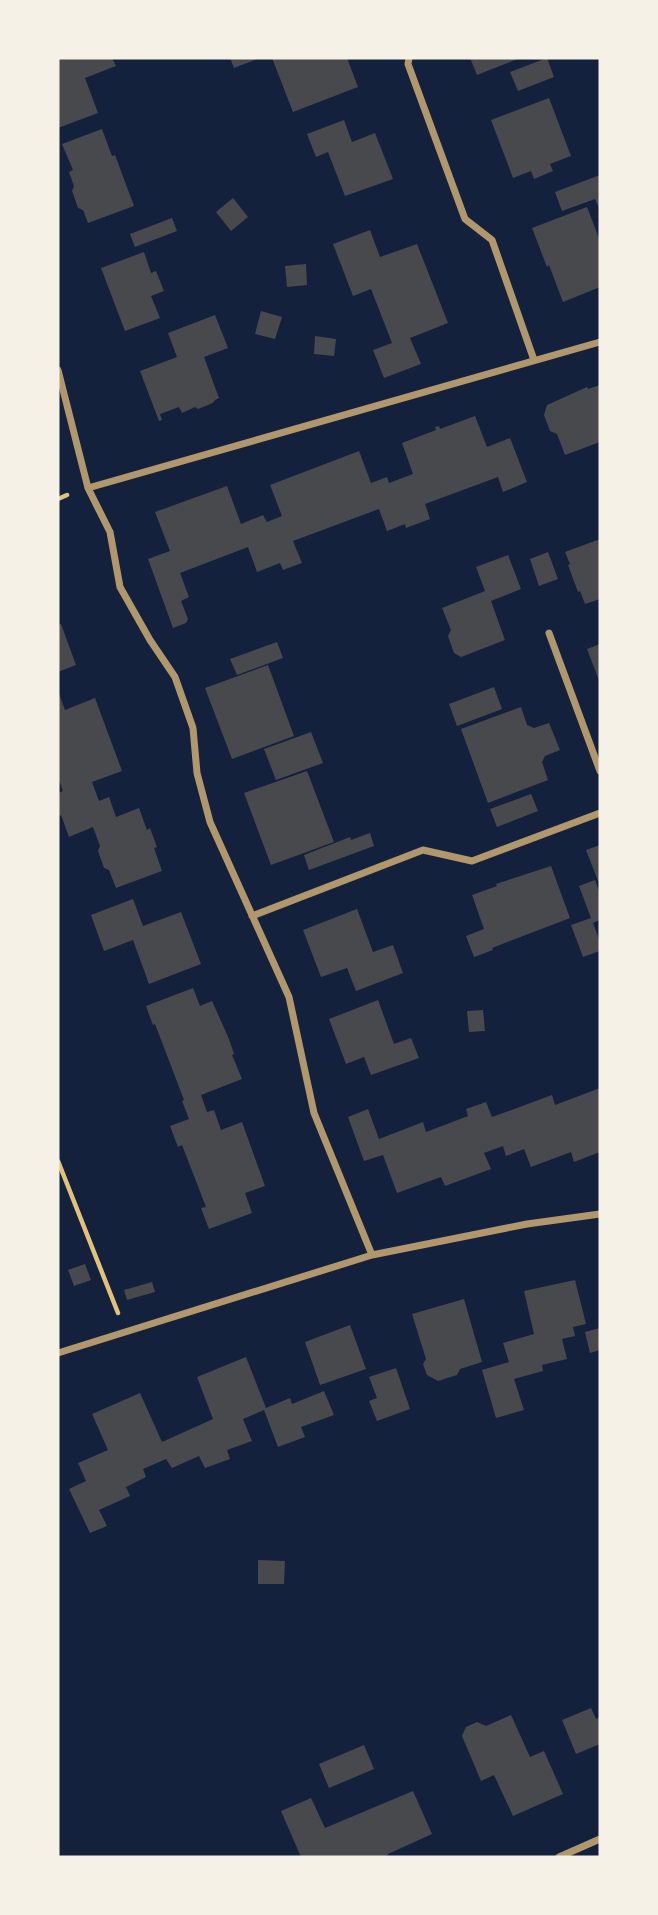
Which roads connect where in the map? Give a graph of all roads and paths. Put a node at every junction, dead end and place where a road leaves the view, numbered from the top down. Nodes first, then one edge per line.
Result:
1 (409, 58) edge
2 (600, 342) edge
3 (534, 360) junction
4 (58, 370) edge
5 (88, 488) junction
6 (549, 634) dead end
7 (600, 771) edge
8 (600, 813) edge
9 (253, 916) junction
10 (58, 1161) edge
11 (600, 1214) edge
12 (372, 1255) junction
13 (126, 1331) junction
14 (58, 1353) edge
15 (600, 1839) edge
16 (559, 1857) edge

1 - 3 street
2 - 3 street
3 - 5 street
4 - 5 street
5 - 9 street
6 - 7 street
8 - 9 street
9 - 12 street
10 - 13 path
11 - 12 street
12 - 13 street
13 - 14 street
15 - 16 street

